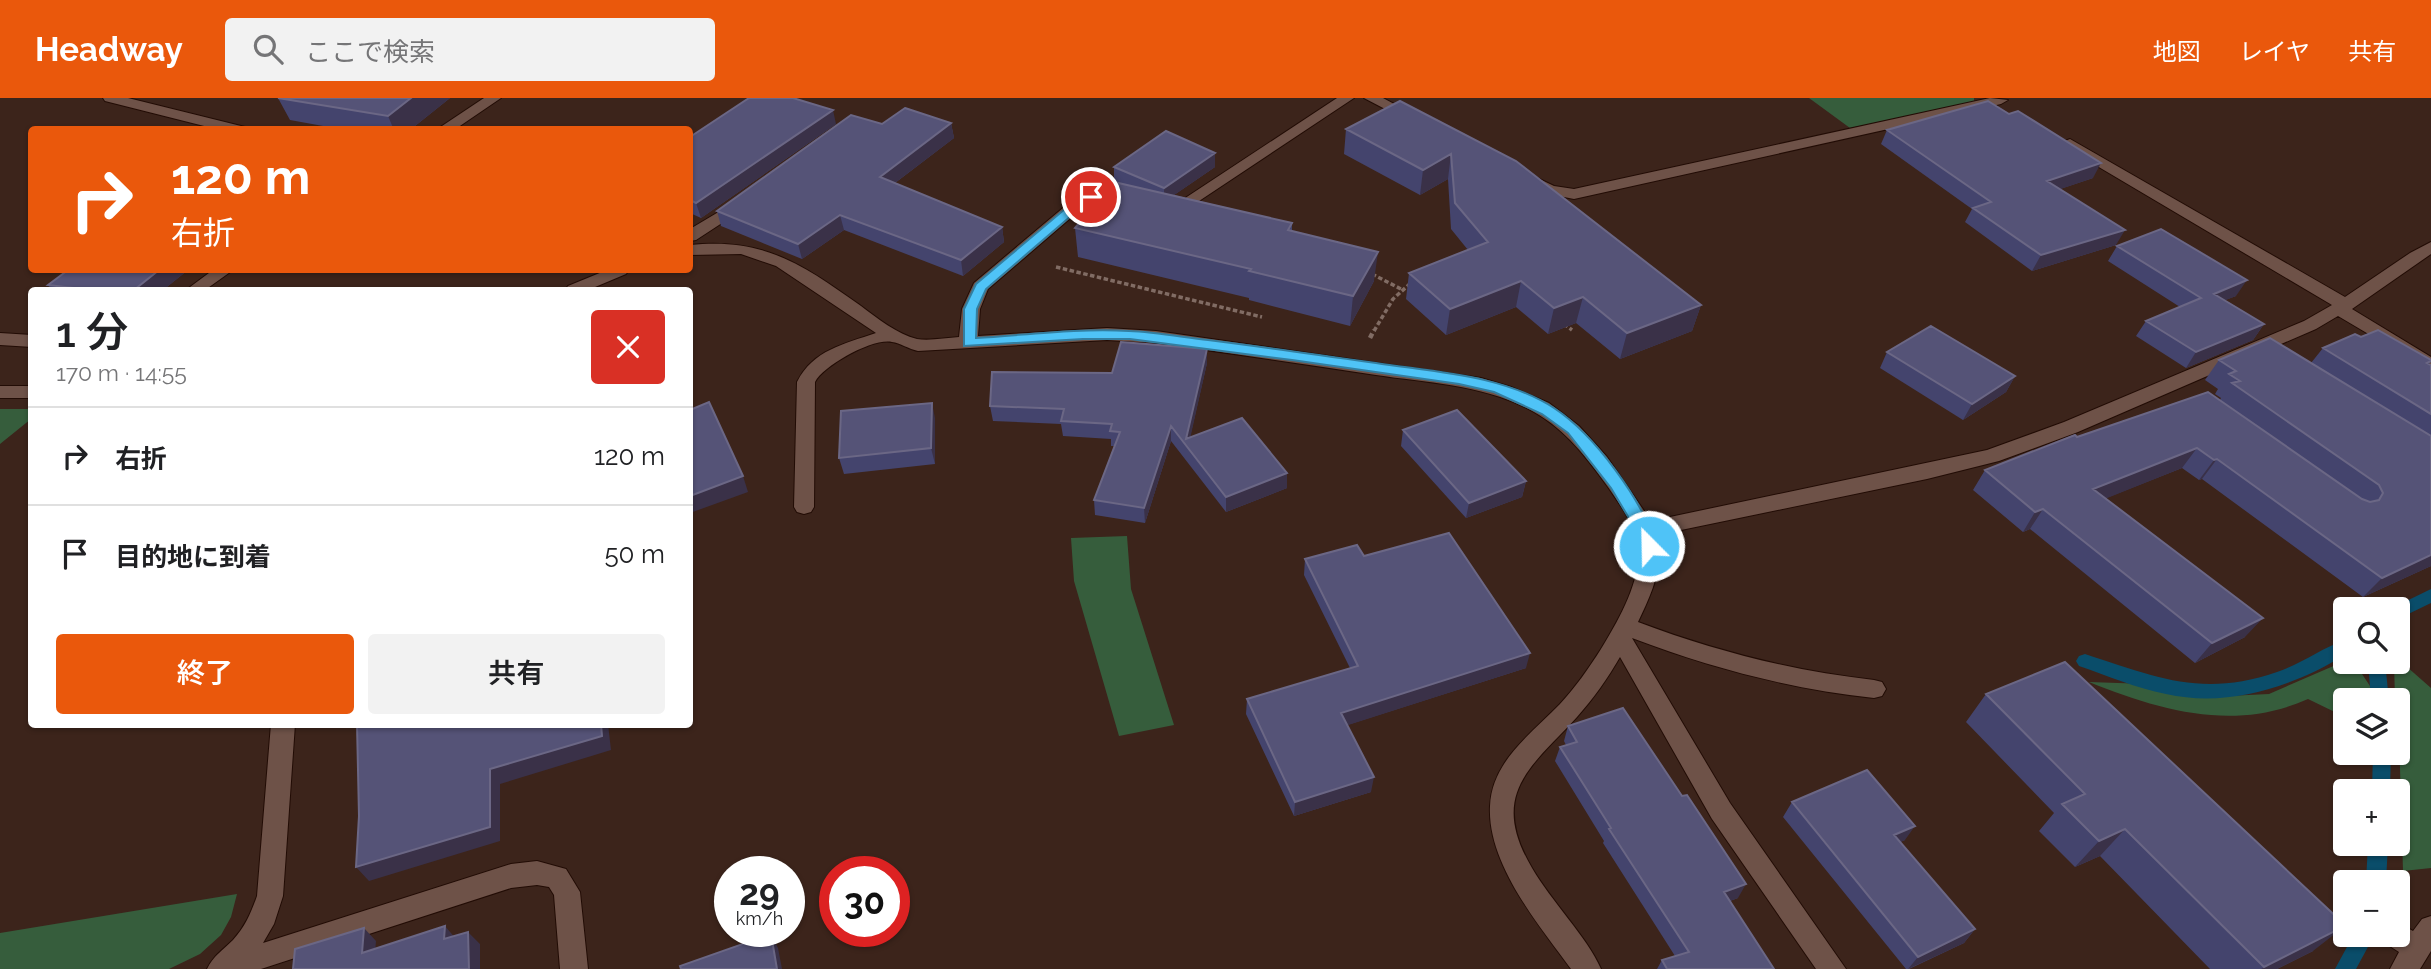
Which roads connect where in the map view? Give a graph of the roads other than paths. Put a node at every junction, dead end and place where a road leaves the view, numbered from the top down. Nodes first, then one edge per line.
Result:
1 (110, 98) edge
2 (494, 98) edge
3 (1348, 98) edge
4 (1371, 98) edge
5 (1999, 99) edge
6 (2019, 112) edge
7 (224, 126) edge
8 (449, 126) edge
9 (1430, 127) edge
10 (2059, 137) edge
11 (1517, 173) edge
12 (751, 197) edge
13 (693, 234) edge
14 (2431, 247) edge
15 (693, 250) edge
16 (220, 273) edge
17 (613, 273) edge
18 (198, 287) edge
19 (581, 287) edge
20 (2342, 307) junction
21 (889, 335) junction
22 (0, 339) edge
23 (28, 341) edge
24 (968, 343) junction
25 (2257, 347) junction
26 (2280, 362) edge
27 (2431, 365) edge
28 (2172, 383) junction
29 (0, 392) edge
30 (28, 392) edge
31 (2195, 399) edge
32 (804, 507) dead end
33 (1644, 530) junction
34 (1622, 630) junction
35 (1874, 689) dead end
36 (283, 728) edge
37 (220, 969) edge
38 (574, 969) edge
39 (1587, 969) edge
40 (1832, 969) edge

1 - 7 street
2 - 8 street
3 - 24 street
4 - 9 street
5 - 6 street
5 - 11 street
10 - 20 street
12 - 13 street
14 - 20 street
15 - 21 street
16 - 18 street
17 - 19 street
20 - 25 street
20 - 27 street
21 - 24 street
21 - 32 street
22 - 23 street
24 - 33 street
25 - 26 street
25 - 28 street
28 - 31 street
28 - 33 street
29 - 30 street
33 - 34 street
34 - 35 street
34 - 39 street
34 - 40 street
36 - 37 street
37 - 38 street

